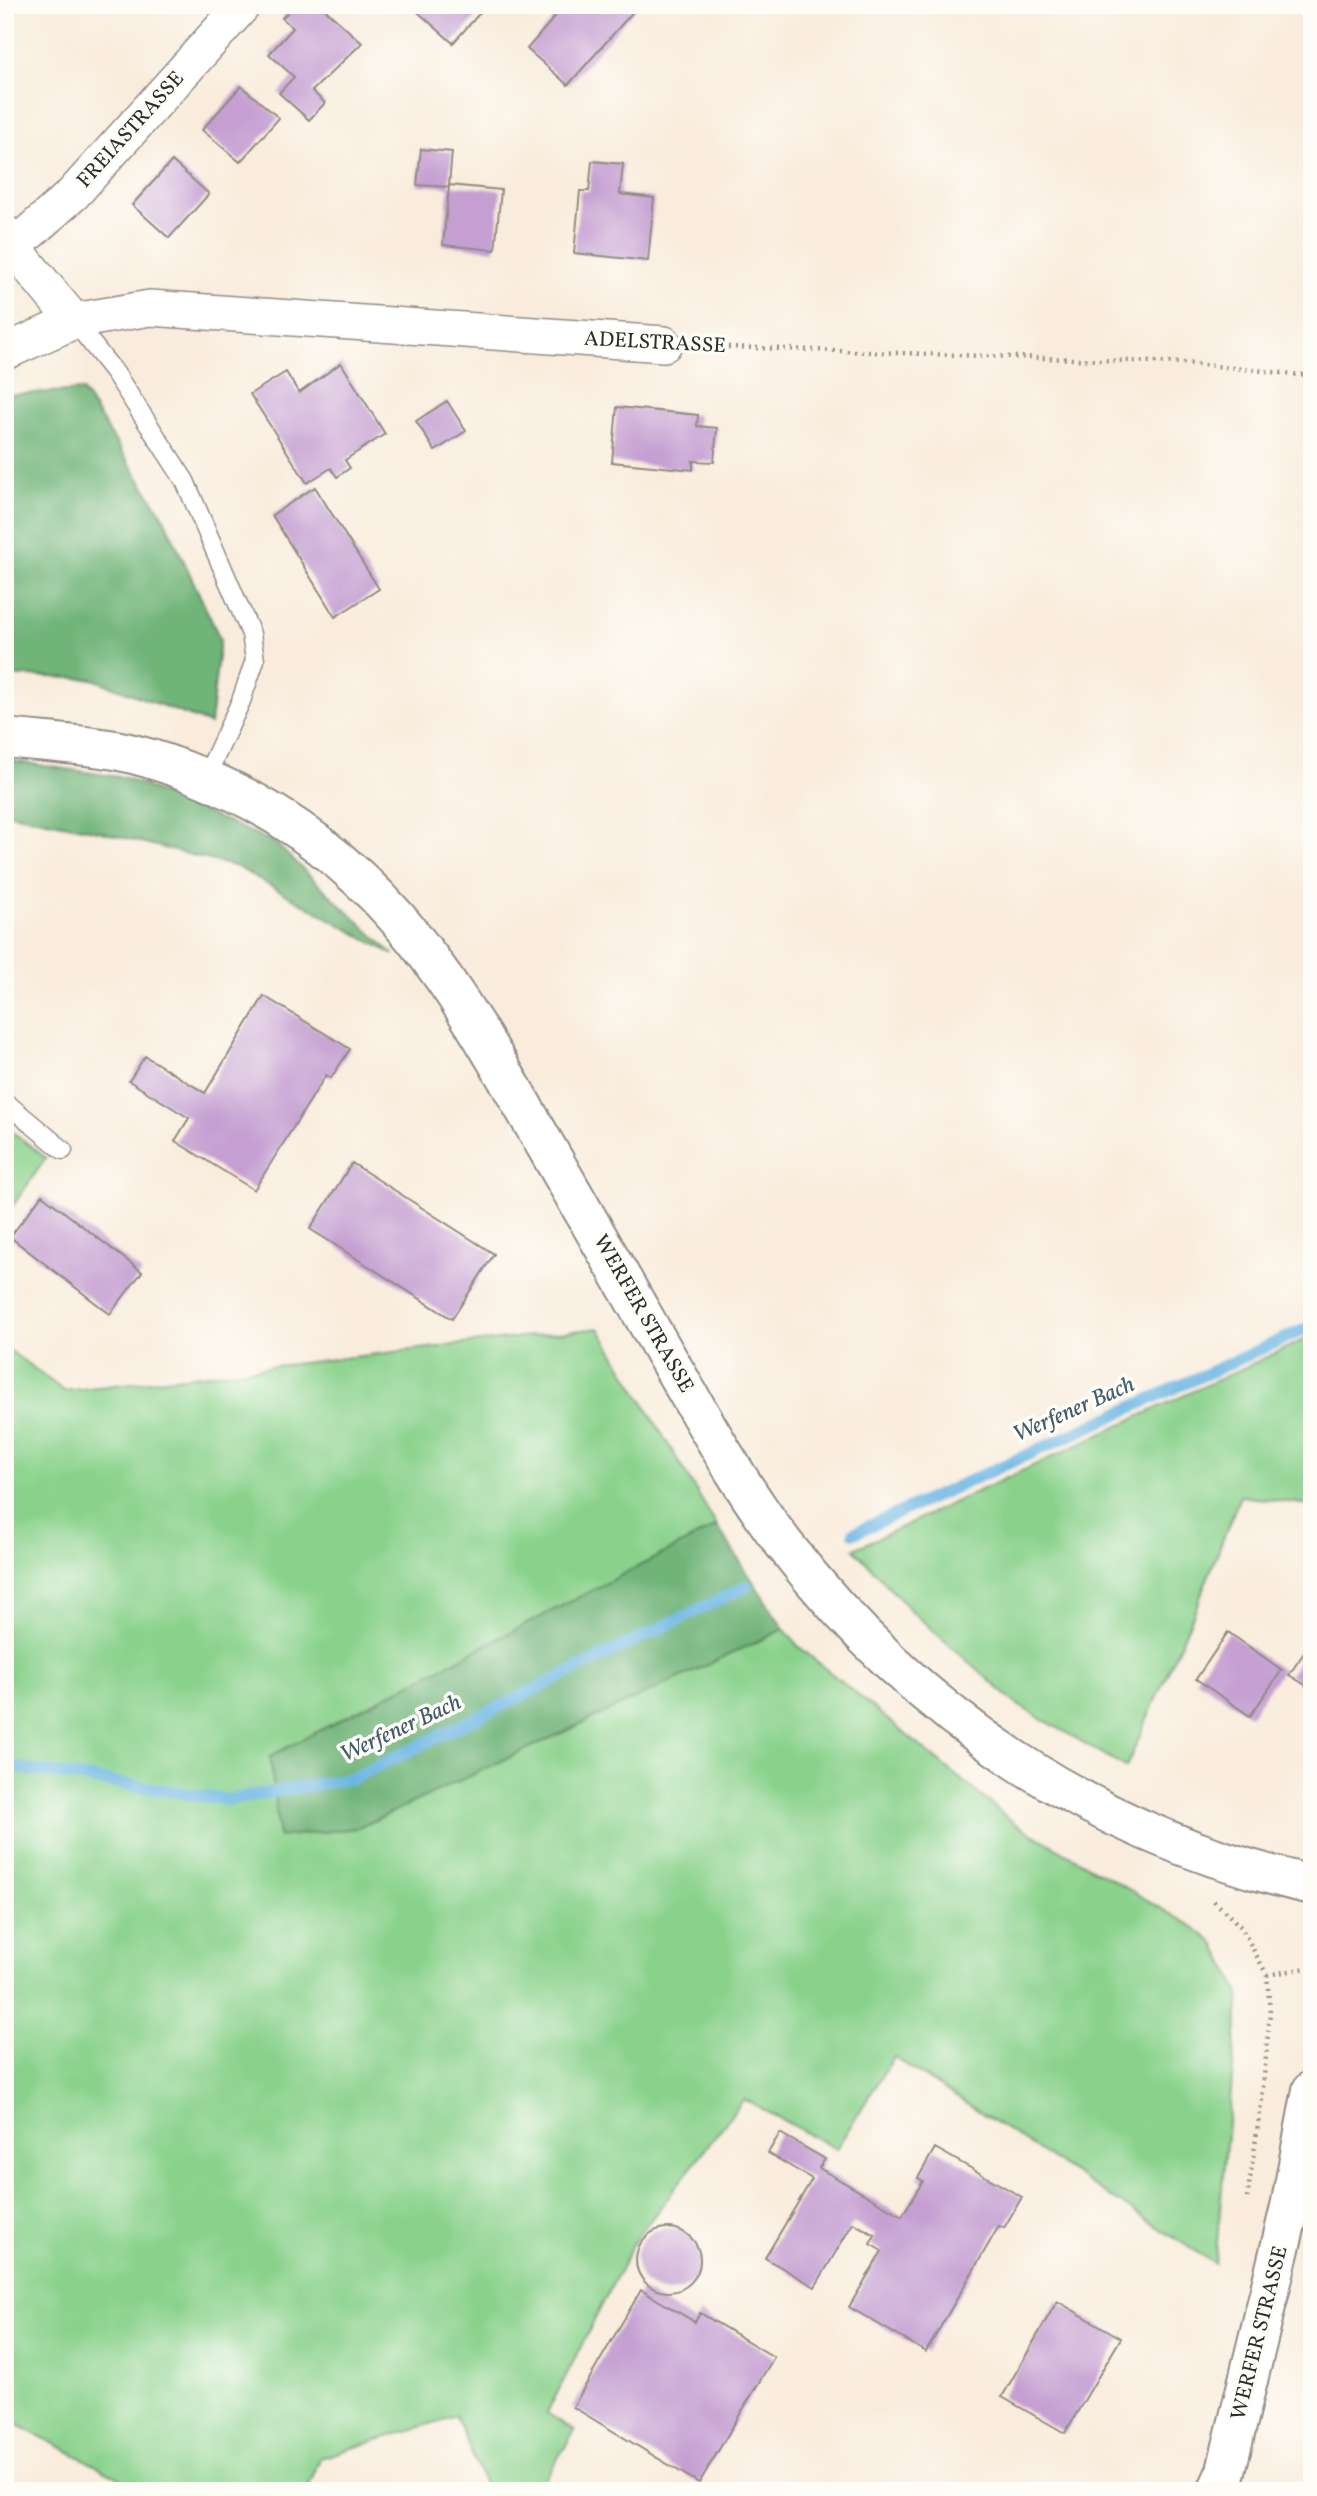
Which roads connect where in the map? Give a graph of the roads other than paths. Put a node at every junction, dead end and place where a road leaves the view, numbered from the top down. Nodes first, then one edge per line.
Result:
1 (243, 5) edge
2 (9, 240) edge
3 (74, 321) junction
4 (664, 344) road end
5 (5, 352) edge
6 (5, 738) edge
7 (205, 779) junction
8 (5, 1102) edge
9 (63, 1150) dead end
10 (1312, 1885) edge
11 (1312, 2090) edge
12 (1217, 2491) edge

1 - 2 street, FREIASTRASSE
2 - 3 street
3 - 4 street, ADELSTRASSE
3 - 5 street, ADELSTRASSE
3 - 7 lane
6 - 7 street, WERFER STRASSE
7 - 10 street, WERFER STRASSE
8 - 9 lane
11 - 12 street, WERFER STRASSE

